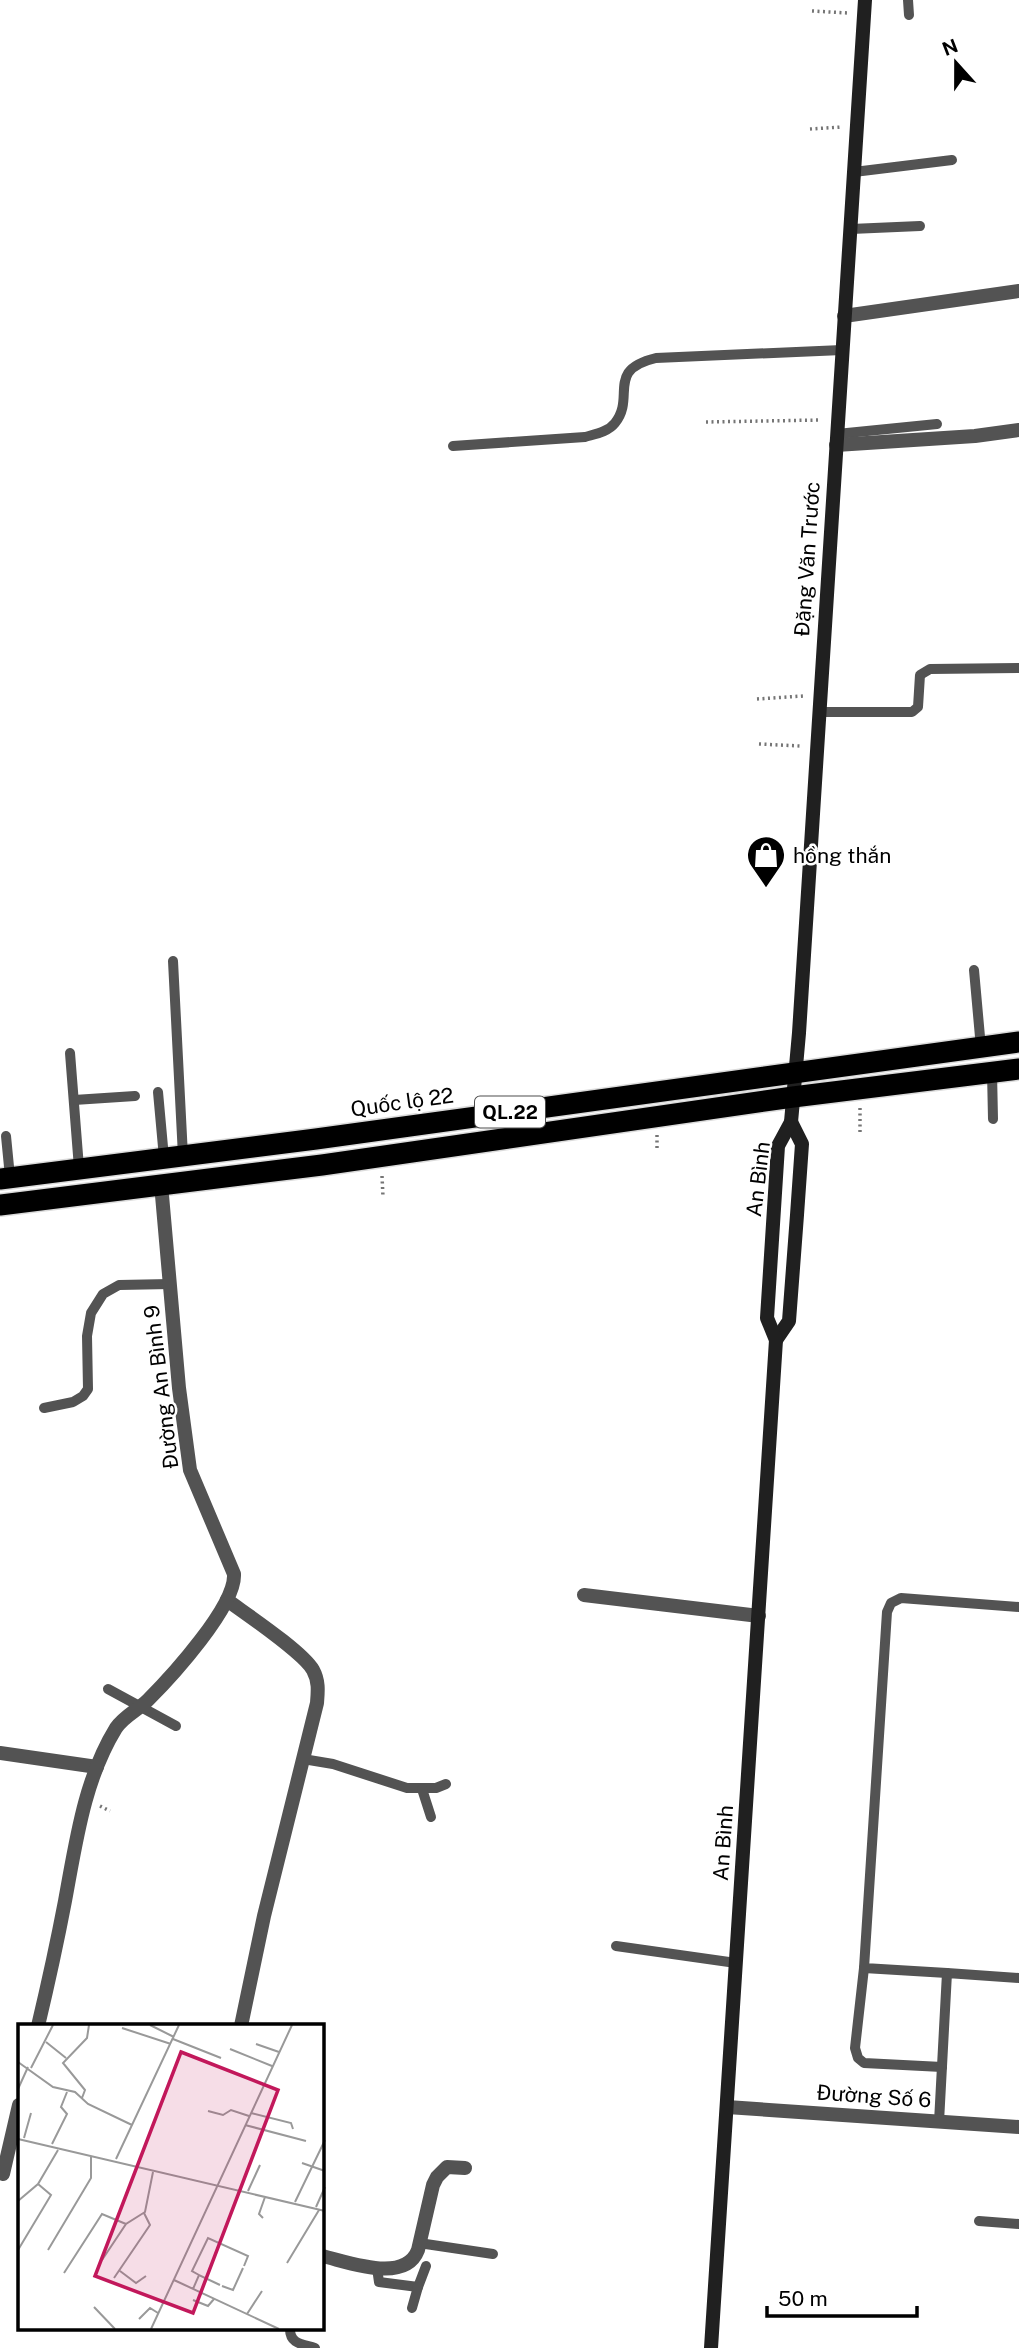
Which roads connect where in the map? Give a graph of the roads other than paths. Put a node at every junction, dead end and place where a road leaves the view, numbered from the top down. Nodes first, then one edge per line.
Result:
1 (908, 0) edge
2 (865, 7) edge
3 (909, 15) dead end
4 (952, 160) dead end
5 (854, 172) junction
6 (920, 226) dead end
7 (851, 229) junction
8 (1019, 291) edge
9 (844, 316) junction
10 (842, 350) junction
11 (937, 424) dead end
12 (1019, 430) edge
13 (837, 433) junction
14 (453, 446) dead end
15 (1018, 668) edge
16 (818, 712) junction
17 (173, 961) dead end
18 (974, 970) dead end
19 (1019, 1042) edge
20 (981, 1048) junction
21 (71, 1053) dead end
22 (1019, 1069) edge
23 (795, 1072) junction
24 (992, 1072) junction
25 (158, 1092) dead end
26 (135, 1096) dead end
27 (793, 1097) junction
28 (74, 1100) junction
29 (993, 1119) dead end
30 (791, 1122) junction
31 (6, 1136) dead end
32 (174, 1157) junction
33 (79, 1168) junction
34 (5, 1178) edge
35 (162, 1184) junction
36 (0, 1205) edge
37 (170, 1284) junction
38 (776, 1340) junction
39 (44, 1408) dead end
40 (584, 1595) dead end
41 (227, 1600) junction
42 (1019, 1606) edge
43 (760, 1616) junction
44 (108, 1689) dead end
45 (141, 1707) junction
46 (176, 1726) dead end
47 (0, 1753) edge
48 (303, 1759) junction
49 (97, 1768) junction
50 (446, 1784) dead end
51 (422, 1789) junction
52 (431, 1817) dead end
53 (616, 1946) dead end
54 (736, 1963) junction
55 (864, 1968) junction
56 (947, 1973) junction
57 (1019, 1978) edge
58 (38, 2024) edge
59 (242, 2024) edge
60 (942, 2067) junction
61 (726, 2106) junction
62 (18, 2109) edge
63 (939, 2122) junction
64 (1019, 2127) edge
65 (465, 2168) dead end
66 (3, 2174) dead end
67 (979, 2221) dead end
68 (1019, 2224) edge
69 (419, 2243) junction
70 (493, 2254) dead end
71 (324, 2256) edge
72 (426, 2266) dead end
73 (377, 2268) junction
74 (418, 2287) junction
75 (412, 2308) dead end
76 (290, 2330) edge
77 (315, 2348) edge
78 (711, 2348) edge

1 - 3 lane
2 - 5 main road, Đặng Văn Trước
4 - 5 lane
5 - 7 main road, Đặng Văn Trước
6 - 7 lane
7 - 9 main road, Đặng Văn Trước
8 - 9 street
9 - 10 main road, Đặng Văn Trước
10 - 13 main road, Đặng Văn Trước
10 - 14 lane
11 - 13 lane
12 - 13 street
13 - 16 main road, Đặng Văn Trước
15 - 16 lane
16 - 23 main road, Đặng Văn Trước
17 - 32 lane
18 - 20 lane
19 - 20 highway, Quốc lộ 22 / QL.22
20 - 23 highway, Quốc lộ 22 / QL.22
21 - 28 lane
22 - 24 highway, QL.22
23 - 27 main road, Đặng Văn Trước
23 - 32 highway, Quốc lộ 22 / QL.22
24 - 27 highway, QL.22
24 - 29 lane
25 - 32 lane
26 - 28 lane
27 - 30 main road, Đặng Văn Trước
27 - 35 highway, QL.22
28 - 33 lane
30 - 38 main road, An Bình
30 - 38 main road, An Bình
31 - 34 lane
32 - 33 highway, Quốc lộ 22 / QL.22
33 - 34 highway, Quốc lộ 22 / QL.22
35 - 36 highway, QL.22
35 - 37 street, Đường An Bình 9
37 - 39 lane
37 - 41 street, Đường An Bình 9
38 - 43 main road, An Bình
40 - 43 street
41 - 45 street, Đường An Bình 9
41 - 48 street
42 - 55 lane
43 - 54 main road, An Bình
44 - 45 lane
45 - 46 lane
45 - 49 street, Đường An Bình 9
47 - 49 street
48 - 51 lane
48 - 59 street
49 - 58 street, Đường An Bình 9
50 - 51 lane
51 - 52 lane
53 - 54 lane
54 - 61 main road, An Bình
55 - 56 lane
55 - 60 lane
56 - 57 lane
56 - 60 lane
60 - 63 lane
61 - 63 street, Đường Số 6
61 - 78 main road, An Bình
62 - 66 street
63 - 64 street, Đường Số 6
65 - 69 street
67 - 68 lane
69 - 70 lane
69 - 73 street
71 - 73 street
72 - 74 lane
73 - 74 lane
74 - 75 lane
76 - 77 lane

